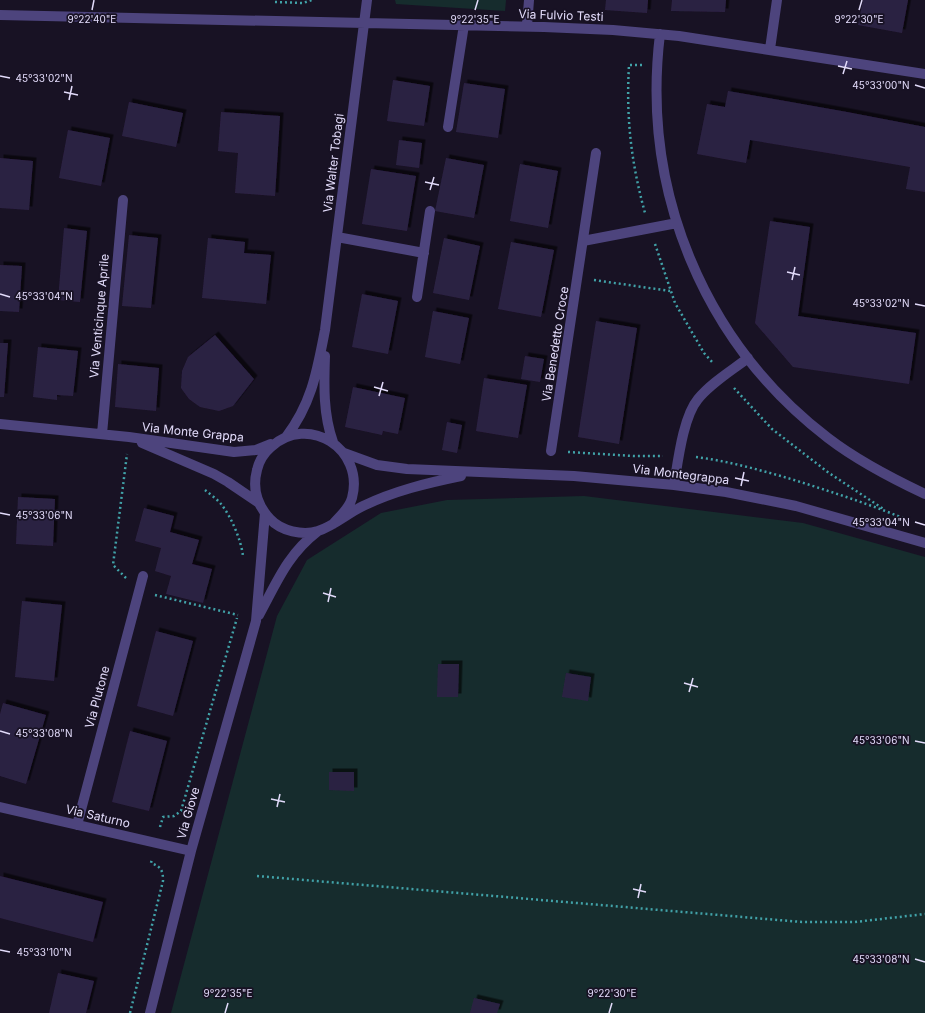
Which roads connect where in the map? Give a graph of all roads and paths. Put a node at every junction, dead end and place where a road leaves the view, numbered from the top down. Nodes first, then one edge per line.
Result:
1 (367, 0) edge
2 (530, 0) edge
3 (778, 0) edge
4 (0, 15) edge
5 (364, 23) junction
6 (464, 25) junction
7 (527, 26) junction
8 (660, 34) junction
9 (770, 49) junction
10 (925, 74) edge
11 (448, 127) dead end
12 (596, 153) dead end
13 (123, 200) dead end
14 (430, 211) dead end
15 (677, 223) junction
16 (337, 237) junction
17 (583, 240) junction
18 (424, 253) junction
19 (578, 277) junction
20 (671, 291) dead end
21 (416, 297) dead end
22 (325, 330) junction
23 (748, 358) junction
24 (0, 424) edge
25 (102, 434) junction
26 (129, 437) junction
27 (281, 440) junction
28 (333, 442) junction
29 (551, 451) joint
30 (344, 453) junction
31 (679, 455) junction
32 (474, 473) junction
33 (674, 485) junction
34 (201, 486) dead end
35 (925, 494) edge
36 (259, 504) junction
37 (265, 513) junction
38 (905, 518) dead end
39 (332, 524) junction
40 (318, 531) junction
41 (925, 543) edge
42 (243, 559) dead end
43 (143, 576) dead end
44 (139, 591) junction
45 (256, 621) junction
46 (0, 807) edge
47 (77, 825) junction
48 (156, 843) junction
49 (191, 851) junction
50 (257, 876) dead end
51 (925, 914) edge
52 (130, 1013) edge
53 (150, 1013) edge

1 - 5 street, Via Walter Tobagi
2 - 7 street
3 - 9 street
4 - 5 street, Via Fulvio Testi
5 - 6 street, Via Fulvio Testi
5 - 16 street, Via Walter Tobagi
6 - 7 street, Via Fulvio Testi
6 - 11 street
7 - 8 street, Via Fulvio Testi
8 - 9 street, Via Fulvio Testi
8 - 15 street
9 - 10 street, Via Fulvio Testi
12 - 17 street, Via Benedetto Croce
13 - 25 street, Via Venticinque Aprile
14 - 18 street
15 - 17 street
15 - 23 street
16 - 18 street
16 - 22 street, Via Walter Tobagi
17 - 19 street, Via Benedetto Croce
18 - 21 street
19 - 20 path
19 - 29 street, Via Benedetto Croce
22 - 27 street, Via Walter Tobagi
22 - 28 street, Via Walter Tobagi
23 - 31 street
23 - 35 street
24 - 25 street, Via Monte Grappa
25 - 26 street, Via Monte Grappa
26 - 27 street, Via Monte Grappa
26 - 36 street, Via Monte Grappa
26 - 44 path
27 - 28 street
27 - 36 street
28 - 30 street
29 - 31 path
30 - 32 street, Via Montegrappa
30 - 39 street
31 - 33 street
31 - 38 path
32 - 33 street, Via Montegrappa
32 - 39 street, Via Montegrappa
33 - 41 street, Via Montegrappa
34 - 42 path
36 - 37 street
37 - 40 street
37 - 45 street, Via Giove
39 - 40 street
40 - 45 street, Via Giove
43 - 44 street, Via Plutone
44 - 47 street, Via Plutone
44 - 48 path
45 - 49 street, Via Giove
46 - 47 street, Via Saturno
47 - 48 street, Via Saturno
48 - 49 street, Via Saturno
48 - 52 path
49 - 53 street, Via Giove
50 - 51 path

